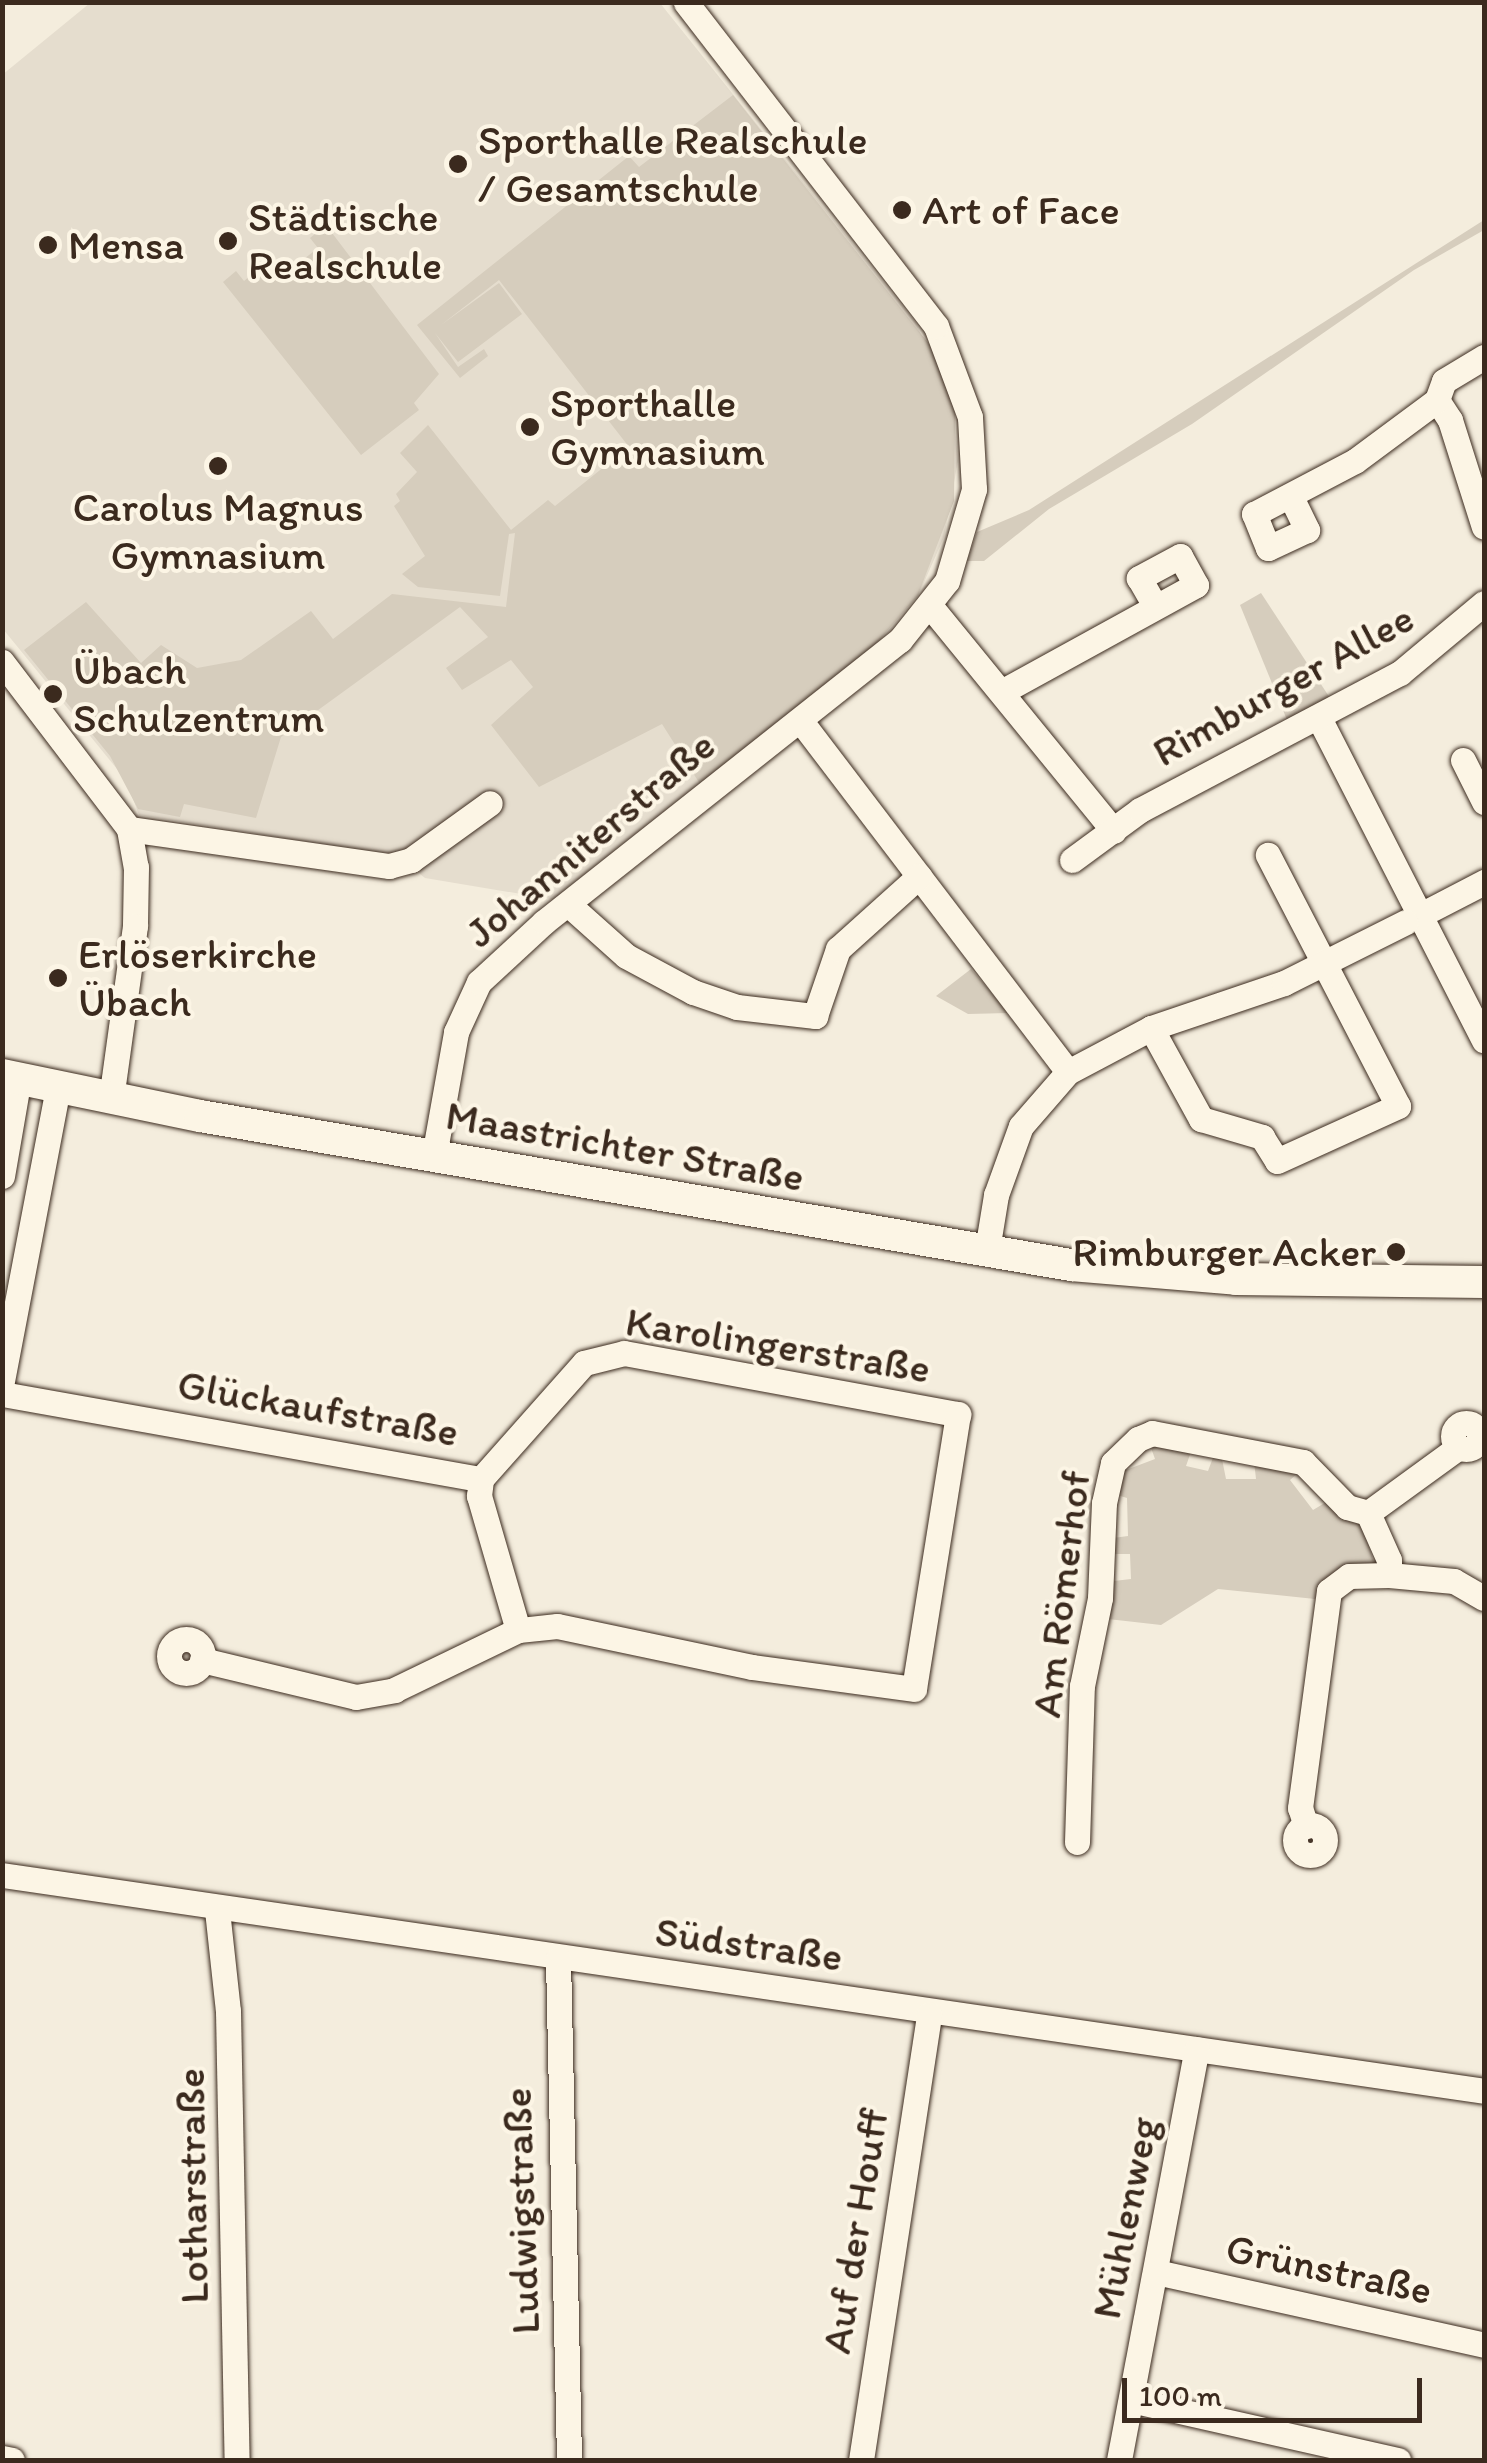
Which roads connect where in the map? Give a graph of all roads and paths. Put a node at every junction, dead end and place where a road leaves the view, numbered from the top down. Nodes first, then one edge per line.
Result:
1 (686, 2) edge
2 (1484, 356) edge
3 (1437, 400) junction
4 (1291, 497) dead end
5 (1484, 527) edge
6 (1484, 603) edge
7 (1155, 606) dead end
8 (930, 607) junction
9 (2, 662) edge
10 (1004, 690) junction
11 (800, 720) junction
12 (1320, 720) junction
13 (1463, 760) dead end
14 (1484, 802) edge
15 (490, 803) dead end
16 (128, 830) junction
17 (1114, 831) junction
18 (1268, 855) dead end
19 (1072, 860) dead end
20 (919, 876) junction
21 (1484, 882) edge
22 (569, 905) junction
23 (1432, 909) dead end
24 (1406, 922) dead end
25 (1324, 965) junction
26 (1151, 1028) junction
27 (1484, 1041) edge
28 (1068, 1072) junction
29 (11, 1077) edge
30 (58, 1088) junction
31 (111, 1098) junction
32 (434, 1156) junction
33 (2, 1176) edge
34 (988, 1250) junction
35 (1484, 1262) edge
36 (1236, 1279) junction
37 (1484, 1282) edge
38 (2, 1381) edge
39 (2, 1394) edge
40 (1459, 1447) dead end
41 (482, 1479) junction
42 (1368, 1513) junction
43 (1389, 1575) junction
44 (1484, 1598) edge
45 (518, 1630) junction
46 (202, 1660) dead end
47 (1306, 1826) dead end
48 (1077, 1842) dead end
49 (2, 1875) edge
50 (217, 1910) junction
51 (558, 1959) junction
52 (929, 2014) junction
53 (1197, 2049) junction
54 (1484, 2091) edge
55 (1156, 2272) junction
56 (1484, 2344) edge
57 (1131, 2400) junction
58 (2, 2458) edge
59 (12, 2460) edge
60 (237, 2460) edge
61 (570, 2460) edge
62 (862, 2460) edge
63 (1119, 2460) edge
64 (1398, 2460) edge

1 - 8 street, Johanniterstraße
2 - 3 street
3 - 4 street
3 - 5 street
6 - 12 street, Rimburger Allee
7 - 10 street
8 - 10 street
8 - 11 street, Johanniterstraße
9 - 16 street
10 - 17 street
11 - 20 street
11 - 22 street, Johanniterstraße
12 - 17 street, Rimburger Allee
12 - 27 street
13 - 14 street
15 - 16 street
16 - 31 street
17 - 19 street, Rimburger Allee
18 - 25 street
20 - 22 street
20 - 28 street
21 - 23 street
22 - 32 street, Johanniterstraße
24 - 25 street
25 - 26 street
25 - 26 street
26 - 28 street
28 - 34 street
29 - 30 street, Maastrichter Straße
29 - 33 street
30 - 31 street, Maastrichter Straße
30 - 38 street
31 - 32 street, Maastrichter Straße
32 - 34 street, Maastrichter Straße
34 - 36 street, Maastrichter Straße
35 - 36 street, Maastrichter Straße
36 - 37 street, Maastrichter Straße
39 - 41 street, Glückaufstraße
40 - 42 street
41 - 45 street, Glückaufstraße
41 - 45 street, Karolingerstraße
42 - 43 street
42 - 48 street, Am Römerhof
43 - 44 street
43 - 47 street
45 - 46 street
49 - 50 street, Südstraße
50 - 51 street, Südstraße
50 - 60 street, Lotharstraße
51 - 52 street, Südstraße
51 - 61 street, Ludwigstraße
52 - 53 street, Südstraße
52 - 62 street, Auf der Houff
53 - 54 street, Südstraße
53 - 55 street, Mühlenweg
55 - 56 street, Grünstraße
55 - 57 street, Mühlenweg
57 - 63 street, Mühlenweg
57 - 64 street
58 - 59 street

